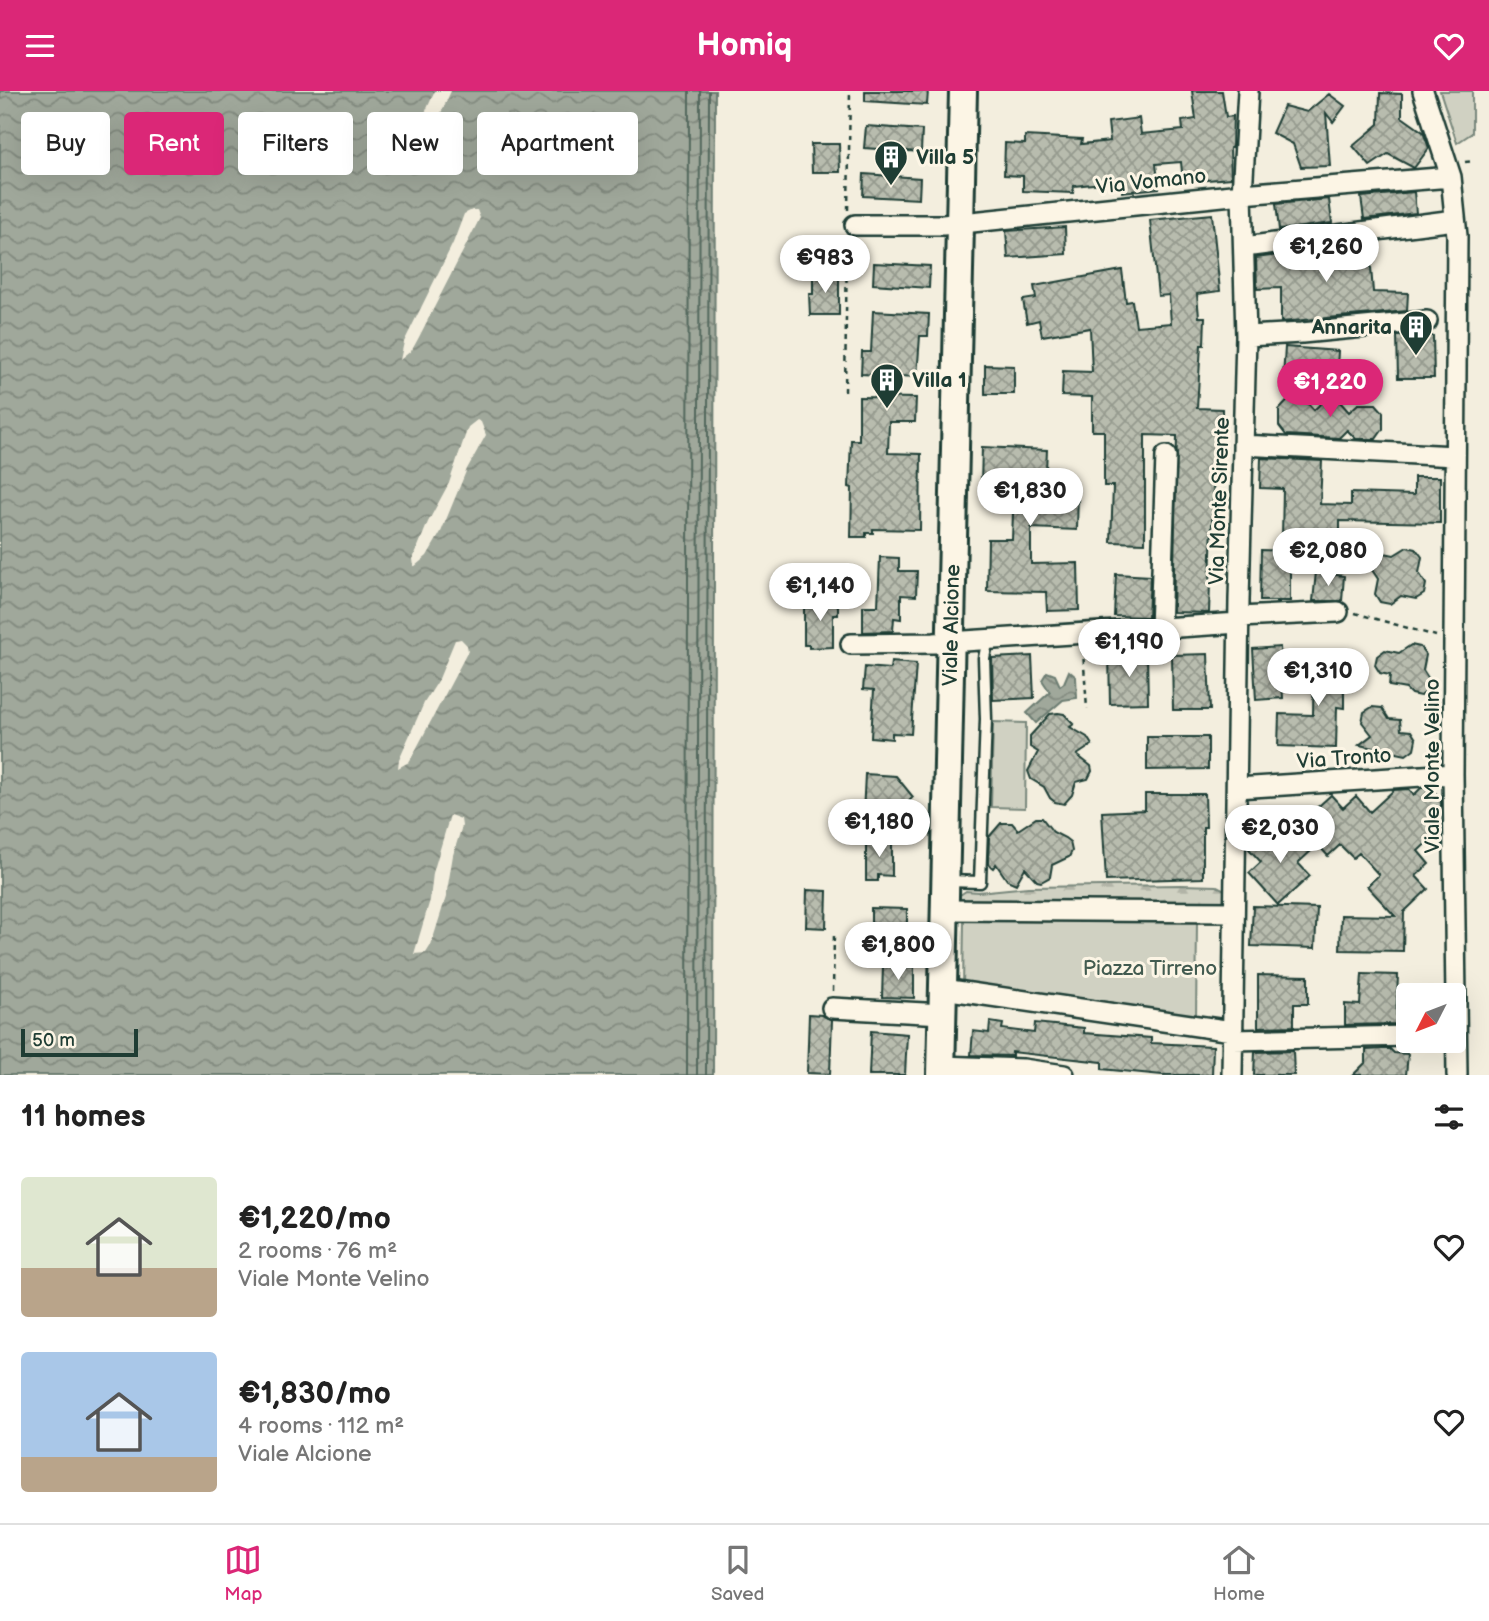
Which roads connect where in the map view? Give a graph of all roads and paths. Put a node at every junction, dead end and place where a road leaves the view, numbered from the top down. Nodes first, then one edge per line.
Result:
1 (850, 91) edge
2 (963, 91) edge
3 (1248, 91) edge
4 (1423, 91) edge
5 (1475, 161) dead end
6 (1456, 170) junction
7 (1242, 194) junction
8 (1455, 220) junction
9 (961, 224) junction
10 (850, 227) junction
11 (1244, 247) junction
12 (1427, 321) dead end
13 (1246, 336) junction
14 (845, 392) dead end
15 (1243, 445) junction
16 (1166, 456) dead end
17 (1455, 456) junction
18 (1338, 612) joint
19 (1239, 617) junction
20 (1160, 628) junction
21 (1439, 637) dead end
22 (988, 639) junction
23 (950, 640) junction
24 (851, 644) dead end
25 (1072, 652) dead end
26 (1087, 709) dead end
27 (1453, 774) junction
28 (1237, 788) junction
29 (945, 881) junction
30 (944, 911) junction
31 (1234, 912) junction
32 (834, 933) dead end
33 (1455, 983) edge
34 (943, 1002) junction
35 (832, 1008) joint
36 (1233, 1036) junction
37 (1396, 1036) edge
38 (1456, 1053) edge
39 (941, 1070) edge
40 (1064, 1075) edge
41 (1232, 1075) edge
42 (1457, 1075) edge

1 - 10 path
2 - 9 street, Viale Alcione
3 - 7 street, Via Monte Sirente
4 - 6 street, Viale Monte Velino
5 - 6 path
6 - 7 street, Via Vomano
6 - 8 street, Viale Monte Velino
7 - 9 street, Via Vomano
7 - 11 street, Via Monte Sirente
8 - 11 street
8 - 17 street, Viale Monte Velino
9 - 10 street, Via Vomano
9 - 23 street, Viale Alcione
10 - 14 path
11 - 13 street, Via Monte Sirente
12 - 13 street
13 - 15 street, Via Monte Sirente
15 - 17 street
15 - 19 street, Via Monte Sirente
16 - 20 street
17 - 27 street, Viale Monte Velino
18 - 19 street
18 - 21 path
19 - 20 street
19 - 28 street, Via Monte Sirente
20 - 22 street
22 - 23 street
22 - 29 lane
23 - 24 street
23 - 29 street, Viale Alcione
25 - 26 path
27 - 28 street, Via Tronto
27 - 33 street, Viale Monte Velino
28 - 31 street, Via Monte Sirente
29 - 30 street, Viale Alcione
30 - 31 street
30 - 34 street, Viale Alcione
31 - 36 street, Via Monte Sirente
32 - 35 path
34 - 35 street
34 - 36 street
34 - 39 street, Viale Alcione
36 - 37 street
36 - 41 street, Via Monte Sirente
38 - 42 street, Viale Monte Velino
39 - 40 street

